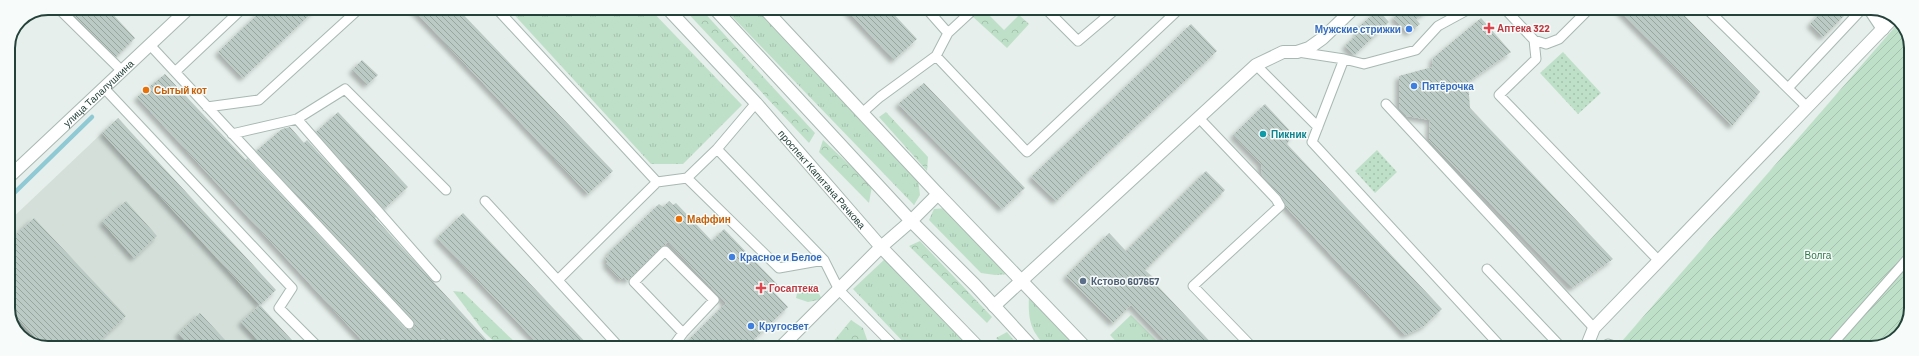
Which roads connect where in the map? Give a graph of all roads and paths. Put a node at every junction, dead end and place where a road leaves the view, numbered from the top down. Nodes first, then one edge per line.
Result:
1 (65, 15) edge
2 (182, 15) edge
3 (236, 15) edge
4 (352, 15) edge
5 (502, 15) edge
6 (674, 15) edge
7 (720, 15) edge
8 (771, 15) edge
9 (932, 15) edge
10 (967, 15) edge
11 (1052, 15) edge
12 (1109, 15) edge
13 (1173, 15) edge
14 (1347, 15) edge
15 (1458, 15) edge
16 (1511, 15) edge
17 (1583, 15) edge
18 (1713, 15) edge
19 (1856, 15) edge
20 (1874, 15) edge
21 (1890, 21) edge
22 (1883, 29) junction
23 (948, 33) junction
24 (1534, 40) junction
25 (150, 45) junction
26 (1297, 52) junction
27 (936, 56) junction
28 (1344, 59) junction
29 (1256, 65) junction
30 (122, 71) junction
31 (175, 72) junction
32 (104, 88) junction
33 (1788, 88) junction
34 (756, 103) junction
35 (1386, 104) dead end
36 (207, 107) junction
37 (1807, 107) junction
38 (862, 113) junction
39 (1199, 118) junction
40 (296, 119) junction
41 (1318, 127) junction
42 (232, 134) junction
43 (717, 149) junction
44 (15, 171) edge
45 (687, 178) junction
46 (657, 182) junction
47 (446, 190) dead end
48 (938, 194) junction
49 (485, 201) dead end
50 (911, 222) junction
51 (881, 247) junction
52 (824, 260) junction
53 (1659, 261) junction
54 (1904, 263) edge
55 (1487, 269) dead end
56 (436, 277) dead end
57 (558, 280) junction
58 (1022, 281) junction
59 (839, 290) junction
60 (994, 306) junction
61 (409, 324) dead end
62 (1594, 328) junction
63 (683, 333) junction
64 (789, 339) edge
65 (312, 341) edge
66 (614, 341) edge
67 (677, 341) edge
68 (889, 341) edge
69 (972, 341) edge
70 (1026, 341) edge
71 (1079, 341) edge
72 (1246, 341) edge
73 (1496, 341) edge
74 (1555, 341) edge
75 (1589, 341) edge
76 (1834, 341) edge

1 - 30 lane
2 - 25 street, улица Талалушкина
3 - 31 lane
4 - 36 lane
5 - 46 lane
6 - 34 street, проспект Капитана Рачкова
7 - 50 street
8 - 38 street
9 - 23 lane
10 - 23 lane
11 - 12 lane
13 - 27 lane
14 - 26 street
15 - 28 lane
16 - 24 lane
17 - 24 lane
18 - 33 lane
19 - 33 lane
20 - 22 street
21 - 22 street
22 - 37 street
23 - 27 lane
24 - 53 lane
25 - 30 street, улица Талалушкина
25 - 31 lane
26 - 28 lane
26 - 29 street
27 - 38 lane
28 - 41 lane
29 - 39 street
29 - 41 lane
30 - 32 street, улица Талалушкина
31 - 36 lane
32 - 44 street, улица Талалушкина
32 - 65 lane
33 - 37 lane
34 - 43 lane
34 - 51 street, проспект Капитана Рачкова
35 - 62 lane
36 - 42 lane
37 - 53 street
38 - 48 street
39 - 58 street
39 - 72 lane
40 - 42 lane
40 - 47 lane
40 - 56 lane
41 - 73 lane
42 - 61 lane
43 - 45 lane
43 - 52 lane
45 - 46 lane
45 - 52 lane
46 - 57 lane
48 - 50 street
48 - 58 street
49 - 57 lane
50 - 51 street
50 - 60 street
51 - 59 street
51 - 69 street, проспект Капитана Рачкова
52 - 59 lane
53 - 62 street
54 - 76 lane
55 - 74 lane
57 - 66 lane
58 - 60 street
58 - 71 street
59 - 64 street
59 - 68 lane
60 - 70 street
62 - 75 street
63 - 63 lane
63 - 67 lane

